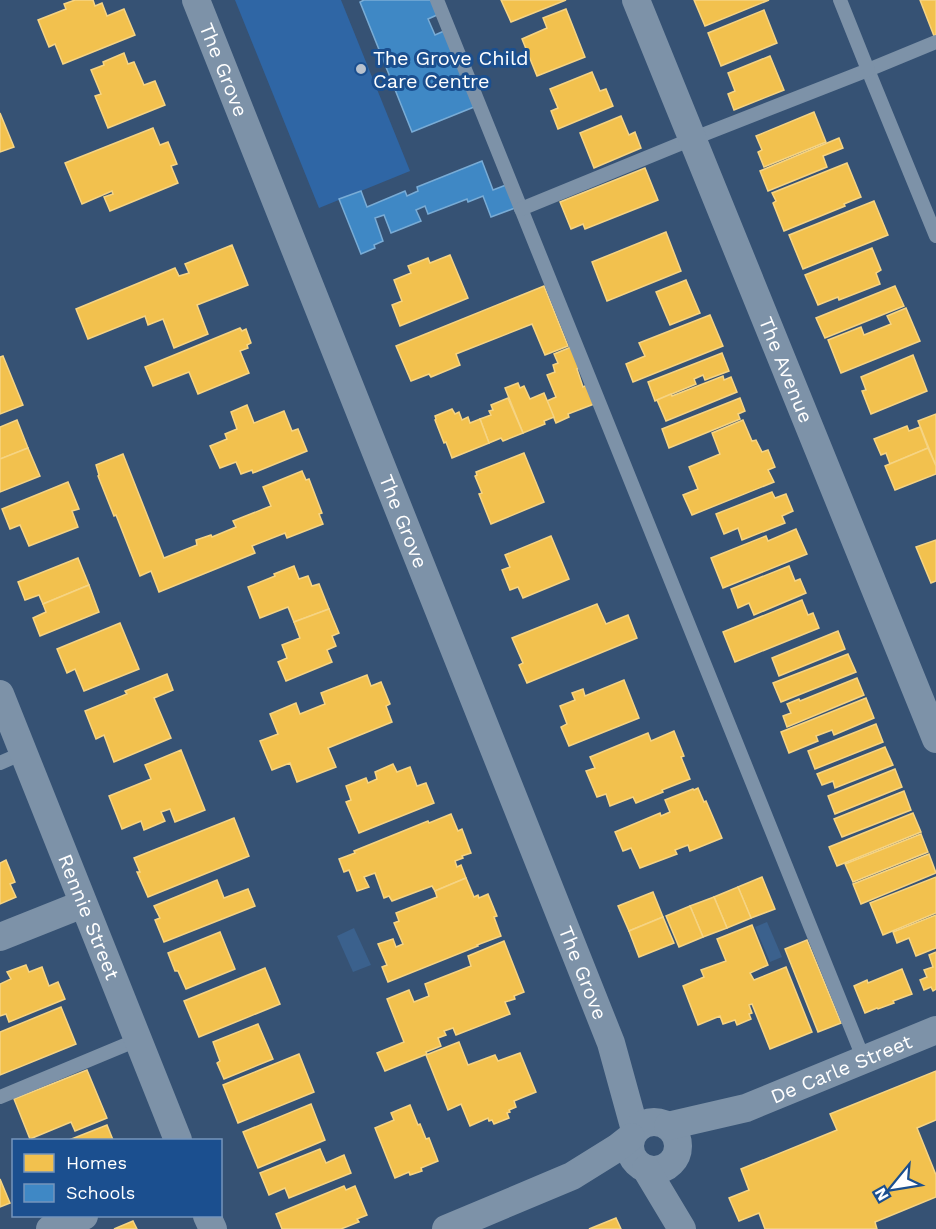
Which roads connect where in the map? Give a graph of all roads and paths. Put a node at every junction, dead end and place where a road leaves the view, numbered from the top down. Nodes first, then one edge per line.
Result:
1 (196, 0) edge
2 (437, 0) edge
3 (636, 0) edge
4 (840, 0) edge
5 (936, 42) edge
6 (868, 70) junction
7 (692, 140) junction
8 (521, 209) junction
9 (936, 236) edge
10 (0, 694) edge
11 (936, 739) edge
12 (11, 758) edge
13 (83, 904) junction
14 (0, 937) edge
15 (936, 1030) edge
16 (137, 1040) junction
17 (864, 1060) junction
18 (0, 1096) edge
19 (746, 1108) junction
20 (648, 1129) junction
21 (178, 1139) edge
22 (659, 1162) junction
23 (572, 1176) junction
24 (79, 1217) edge
25 (50, 1229) edge
26 (446, 1229) edge
27 (682, 1229) edge
28 (688, 1229) edge

1 - 20 street, The Grove
2 - 8 lane
3 - 7 street, The Avenue
4 - 6 lane
5 - 6 lane
6 - 7 lane
6 - 9 lane
7 - 8 lane
7 - 11 street, The Avenue
8 - 17 lane
10 - 12 street, Rennie Street
12 - 13 street, Rennie Street
13 - 14 street
13 - 16 street, Rennie Street
15 - 17 street, De Carle Street
16 - 18 lane
16 - 21 street, Rennie Street
17 - 19 street, De Carle Street
19 - 20 street, De Carle Street
19 - 22 street, De Carle Street
20 - 22 street
20 - 22 street
20 - 23 street, De Carle Street
22 - 23 street, De Carle Street
22 - 27 street
22 - 28 street
23 - 26 street, De Carle Street
24 - 25 street

